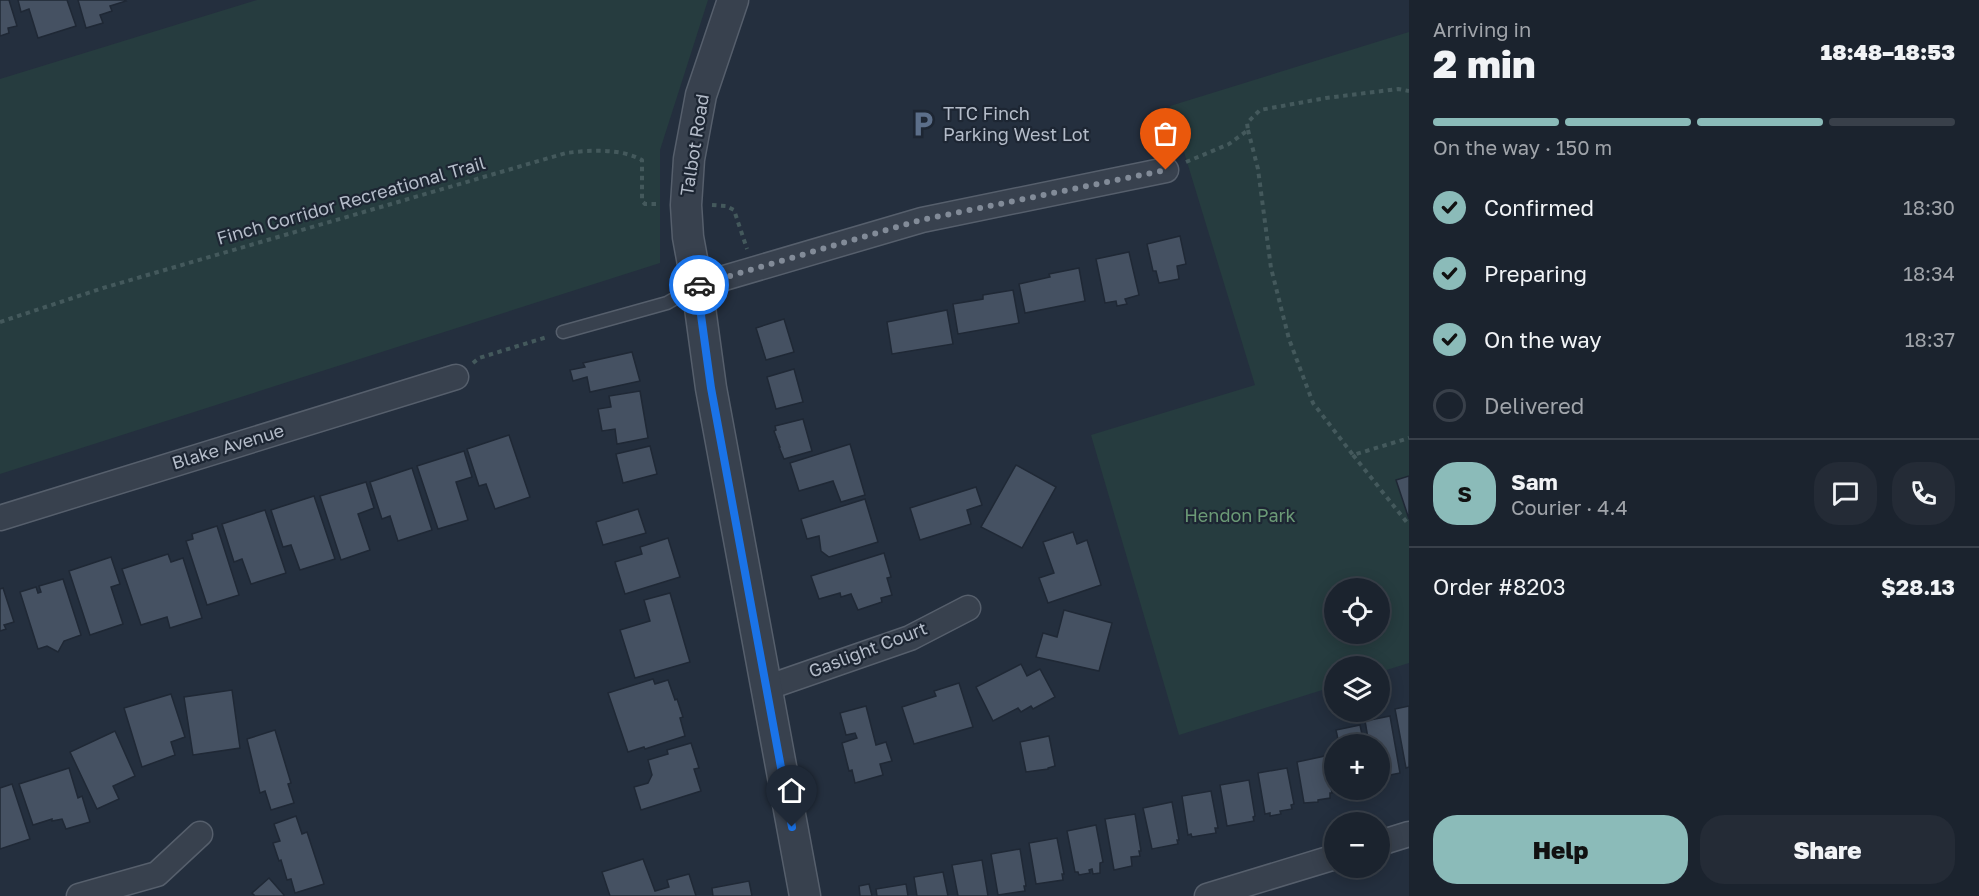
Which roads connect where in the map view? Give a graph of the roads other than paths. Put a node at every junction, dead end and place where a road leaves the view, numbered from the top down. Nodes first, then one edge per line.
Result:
1 (733, 0) edge
2 (1166, 170) road end
3 (697, 286) junction
4 (563, 332) road end
5 (456, 376) road end
6 (0, 518) edge
7 (968, 608) dead end
8 (766, 688) junction
9 (200, 834) dead end
10 (1409, 834) edge
11 (1390, 840) edge
12 (1324, 859) edge
13 (79, 896) edge
14 (805, 896) edge
15 (1208, 896) edge

1 - 3 street, Talbot Road
2 - 3 street
3 - 4 lane
3 - 8 street, Talbot Road
5 - 6 street, Blake Avenue
7 - 8 street, Gaslight Court
8 - 14 street, Talbot Road
9 - 13 street
10 - 11 street
12 - 15 street

